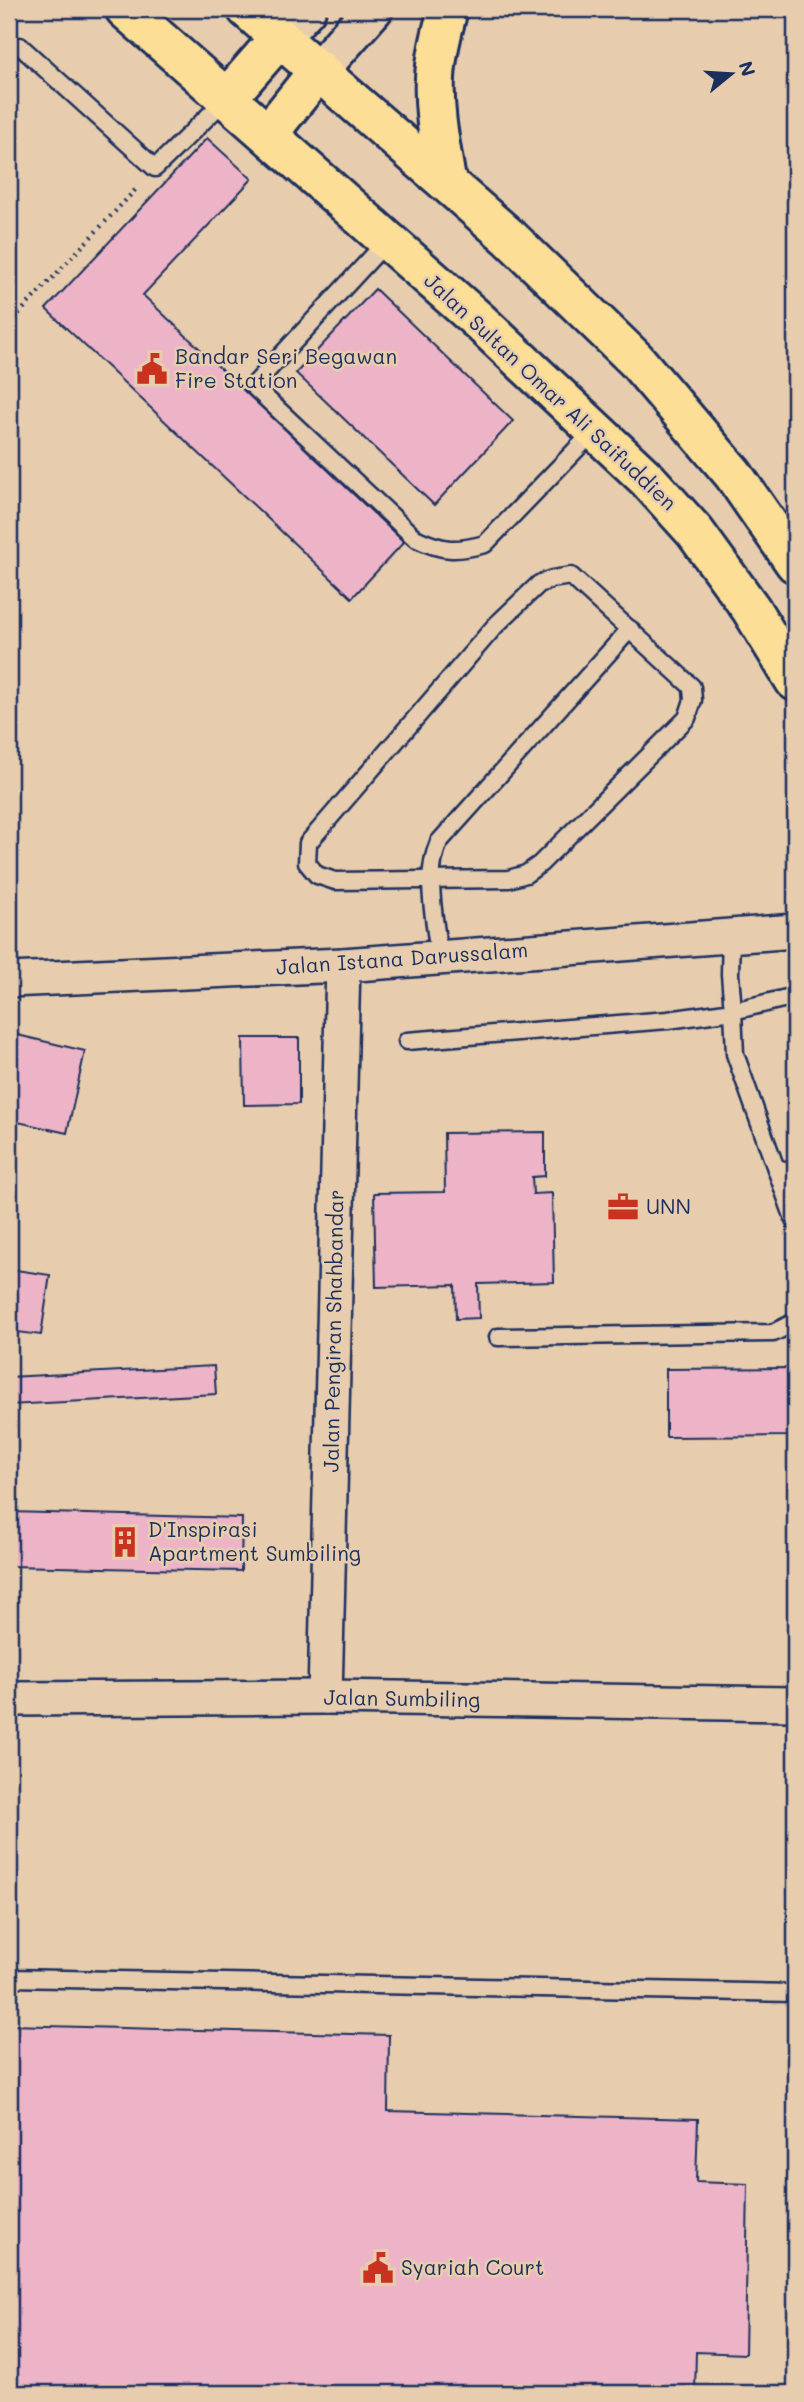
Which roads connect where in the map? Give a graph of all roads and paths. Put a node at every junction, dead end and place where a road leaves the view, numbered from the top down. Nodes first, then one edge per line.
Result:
1 (125, 9) edge
2 (247, 9) edge
3 (306, 9) edge
4 (373, 9) edge
5 (448, 9) edge
6 (280, 37) junction
7 (20, 46) dead end
8 (320, 70) junction
9 (227, 98) junction
10 (268, 134) junction
11 (155, 168) junction
12 (446, 181) junction
13 (388, 240) junction
14 (9, 324) edge
15 (595, 430) junction
16 (795, 563) edge
17 (630, 628) junction
18 (795, 681) edge
19 (431, 880) junction
20 (795, 931) edge
21 (731, 935) junction
22 (439, 957) junction
23 (343, 965) junction
24 (9, 980) edge
25 (795, 996) edge
26 (733, 1011) junction
27 (407, 1041) dead end
28 (777, 1168) junction
29 (795, 1173) edge
30 (795, 1222) edge
31 (795, 1322) edge
32 (498, 1337) dead end
33 (325, 1698) junction
34 (9, 1699) edge
35 (795, 1704) edge
36 (9, 1978) edge
37 (795, 1993) edge

1 - 9 main road, Jalan Sultan Omar Ali Saifuddien
2 - 6 main road
3 - 6 main road
4 - 8 main road
5 - 12 main road
6 - 8 main road
6 - 9 main road
7 - 11 lane
8 - 10 main road
8 - 12 main road
9 - 10 main road, Jalan Sultan Omar Ali Saifuddien
9 - 11 lane
10 - 13 main road, Jalan Sultan Omar Ali Saifuddien
11 - 14 path
12 - 16 main road
13 - 15 main road, Jalan Sultan Omar Ali Saifuddien
13 - 15 lane
15 - 18 main road, Jalan Sultan Omar Ali Saifuddien
17 - 19 lane
17 - 19 lane
17 - 19 lane
19 - 22 lane
20 - 21 street, Jalan Istana Darussalam
21 - 22 street, Jalan Istana Darussalam
21 - 26 lane
22 - 23 street, Jalan Istana Darussalam
23 - 24 street, Jalan Istana Darussalam
23 - 33 street, Jalan Pengiran Shahbandar
25 - 26 lane
26 - 27 lane
26 - 28 lane
28 - 29 lane
28 - 30 lane
31 - 32 lane
33 - 34 street, Jalan Sumbiling
33 - 35 street, Jalan Sumbiling
36 - 37 lane

